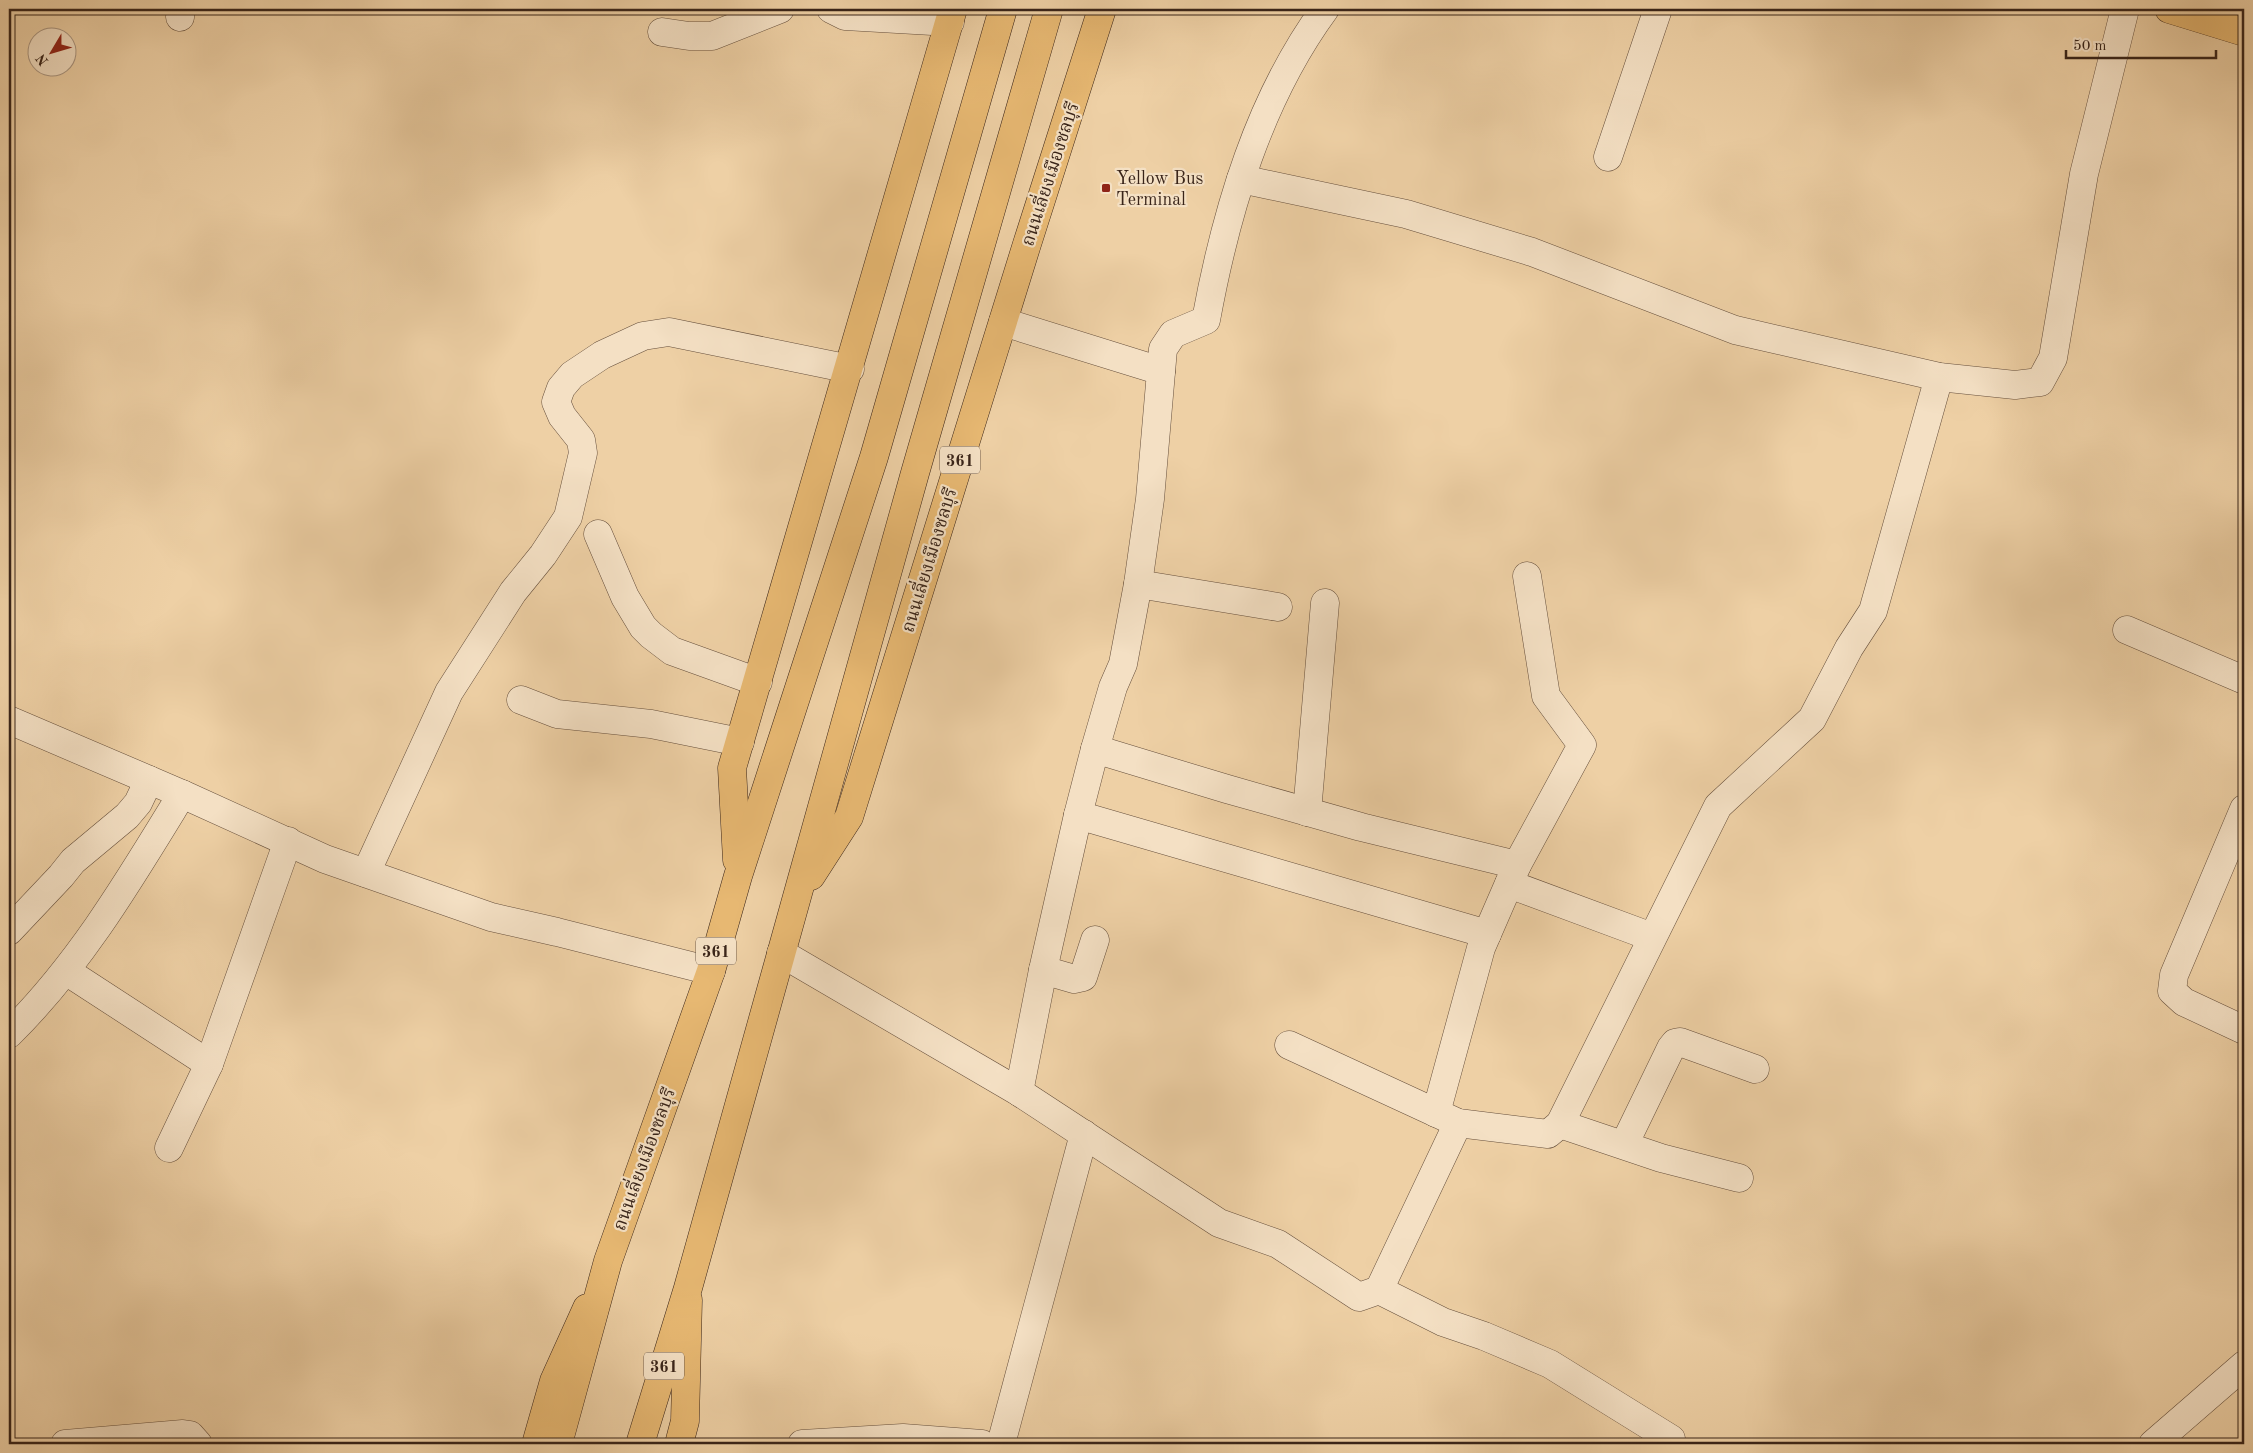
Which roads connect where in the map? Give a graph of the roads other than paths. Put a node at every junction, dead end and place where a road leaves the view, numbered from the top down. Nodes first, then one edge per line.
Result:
1 (780, 9) edge
2 (831, 9) edge
3 (1003, 9) edge
4 (1049, 9) edge
5 (1324, 9) edge
6 (1658, 9) edge
7 (2125, 9) edge
8 (2169, 9) edge
9 (952, 15) edge
10 (1101, 16) edge
11 (662, 32) dead end
12 (2244, 32) edge
13 (1608, 157) dead end
14 (1241, 179) junction
15 (1003, 322) junction
16 (850, 369) junction
17 (1161, 371) junction
18 (1939, 377) junction
19 (598, 534) dead end
20 (1527, 576) dead end
21 (1138, 584) junction
22 (1324, 603) dead end
23 (1278, 607) dead end
24 (2127, 630) dead end
25 (2244, 680) edge
26 (758, 682) junction
27 (522, 700) dead end
28 (9, 720) edge
29 (740, 742) junction
30 (1095, 748) junction
31 (149, 780) junction
32 (182, 794) junction
33 (2244, 810) edge
34 (1307, 812) junction
35 (1078, 815) junction
36 (288, 841) junction
37 (366, 873) junction
38 (1513, 875) junction
39 (738, 876) junction
40 (796, 901) junction
41 (9, 931) edge
42 (1487, 934) junction
43 (1652, 937) junction
44 (1095, 940) dead end
45 (781, 953) junction
46 (1043, 970) junction
47 (66, 971) junction
48 (711, 972) junction
49 (2244, 1030) edge
50 (9, 1034) edge
51 (1289, 1045) dead end
52 (209, 1064) junction
53 (1754, 1069) dead end
54 (1019, 1092) junction
55 (1447, 1118) junction
56 (1560, 1124) junction
57 (1084, 1134) junction
58 (1624, 1145) junction
59 (169, 1148) dead end
60 (1738, 1178) dead end
61 (608, 1261) junction
62 (688, 1288) junction
63 (1380, 1290) junction
64 (2244, 1365) edge
65 (1671, 1439) dead end
66 (65, 1444) edge
67 (198, 1444) edge
68 (536, 1444) edge
69 (558, 1444) edge
70 (640, 1444) edge
71 (679, 1444) edge
72 (802, 1444) edge
73 (982, 1444) edge
74 (1001, 1444) edge
75 (2153, 1444) edge

1 - 11 street
2 - 9 street
3 - 39 main road, ถนนเลี่ยงเมืองชลบุรี / 361
4 - 40 main road, ถนนเลี่ยงเมืองชลบุรี / 361
5 - 14 street
6 - 13 street
7 - 18 street
8 - 12 main road
9 - 16 main road, ถนนเลี่ยงเมืองชลบุรี / 361
10 - 15 main road, ถนนเลี่ยงเมืองชลบุรี / 361
14 - 17 street
14 - 18 street
15 - 17 street
15 - 40 main road, ถนนเลี่ยงเมืองชลบุรี / 361
16 - 26 main road, ถนนเลี่ยงเมืองชลบุรี / 361
16 - 37 street
17 - 21 street
18 - 43 street
19 - 26 street
20 - 38 street
21 - 23 street
21 - 30 street
22 - 34 street
24 - 25 street
26 - 29 main road, ถนนเลี่ยงเมืองชลบุรี / 361
27 - 29 street
28 - 31 street
29 - 39 main road, ถนนเลี่ยงเมืองชลบุรี / 361
30 - 34 street
30 - 35 street
31 - 32 street
31 - 41 street
32 - 36 street
32 - 47 street
33 - 49 street
34 - 38 street
35 - 42 street
35 - 46 street
36 - 37 street
36 - 52 street
37 - 48 street
38 - 42 street
38 - 43 street
39 - 48 main road, ถนนเลี่ยงเมืองชลบุรี / 361
40 - 45 main road, ถนนเลี่ยงเมืองชลบุรี / 361
42 - 55 street
43 - 56 street
44 - 46 street
45 - 54 street
45 - 62 main road, ถนนเลี่ยงเมืองชลบุรี / 361
46 - 54 street
47 - 50 street
47 - 52 street
48 - 61 main road, ถนนเลี่ยงเมืองชลบุรี / 361
51 - 55 street
52 - 59 street
53 - 58 street
54 - 57 street
55 - 56 street
55 - 63 street
56 - 58 street
57 - 63 street
57 - 74 street
58 - 60 street
61 - 68 main road, 361
61 - 69 main road, ถนนเลี่ยงเมืองชลบุรี / 361
62 - 70 main road, ถนนเลี่ยงเมืองชลบุรี / 361
62 - 71 main road, 361
63 - 65 street
64 - 75 street
66 - 67 street
72 - 73 street

